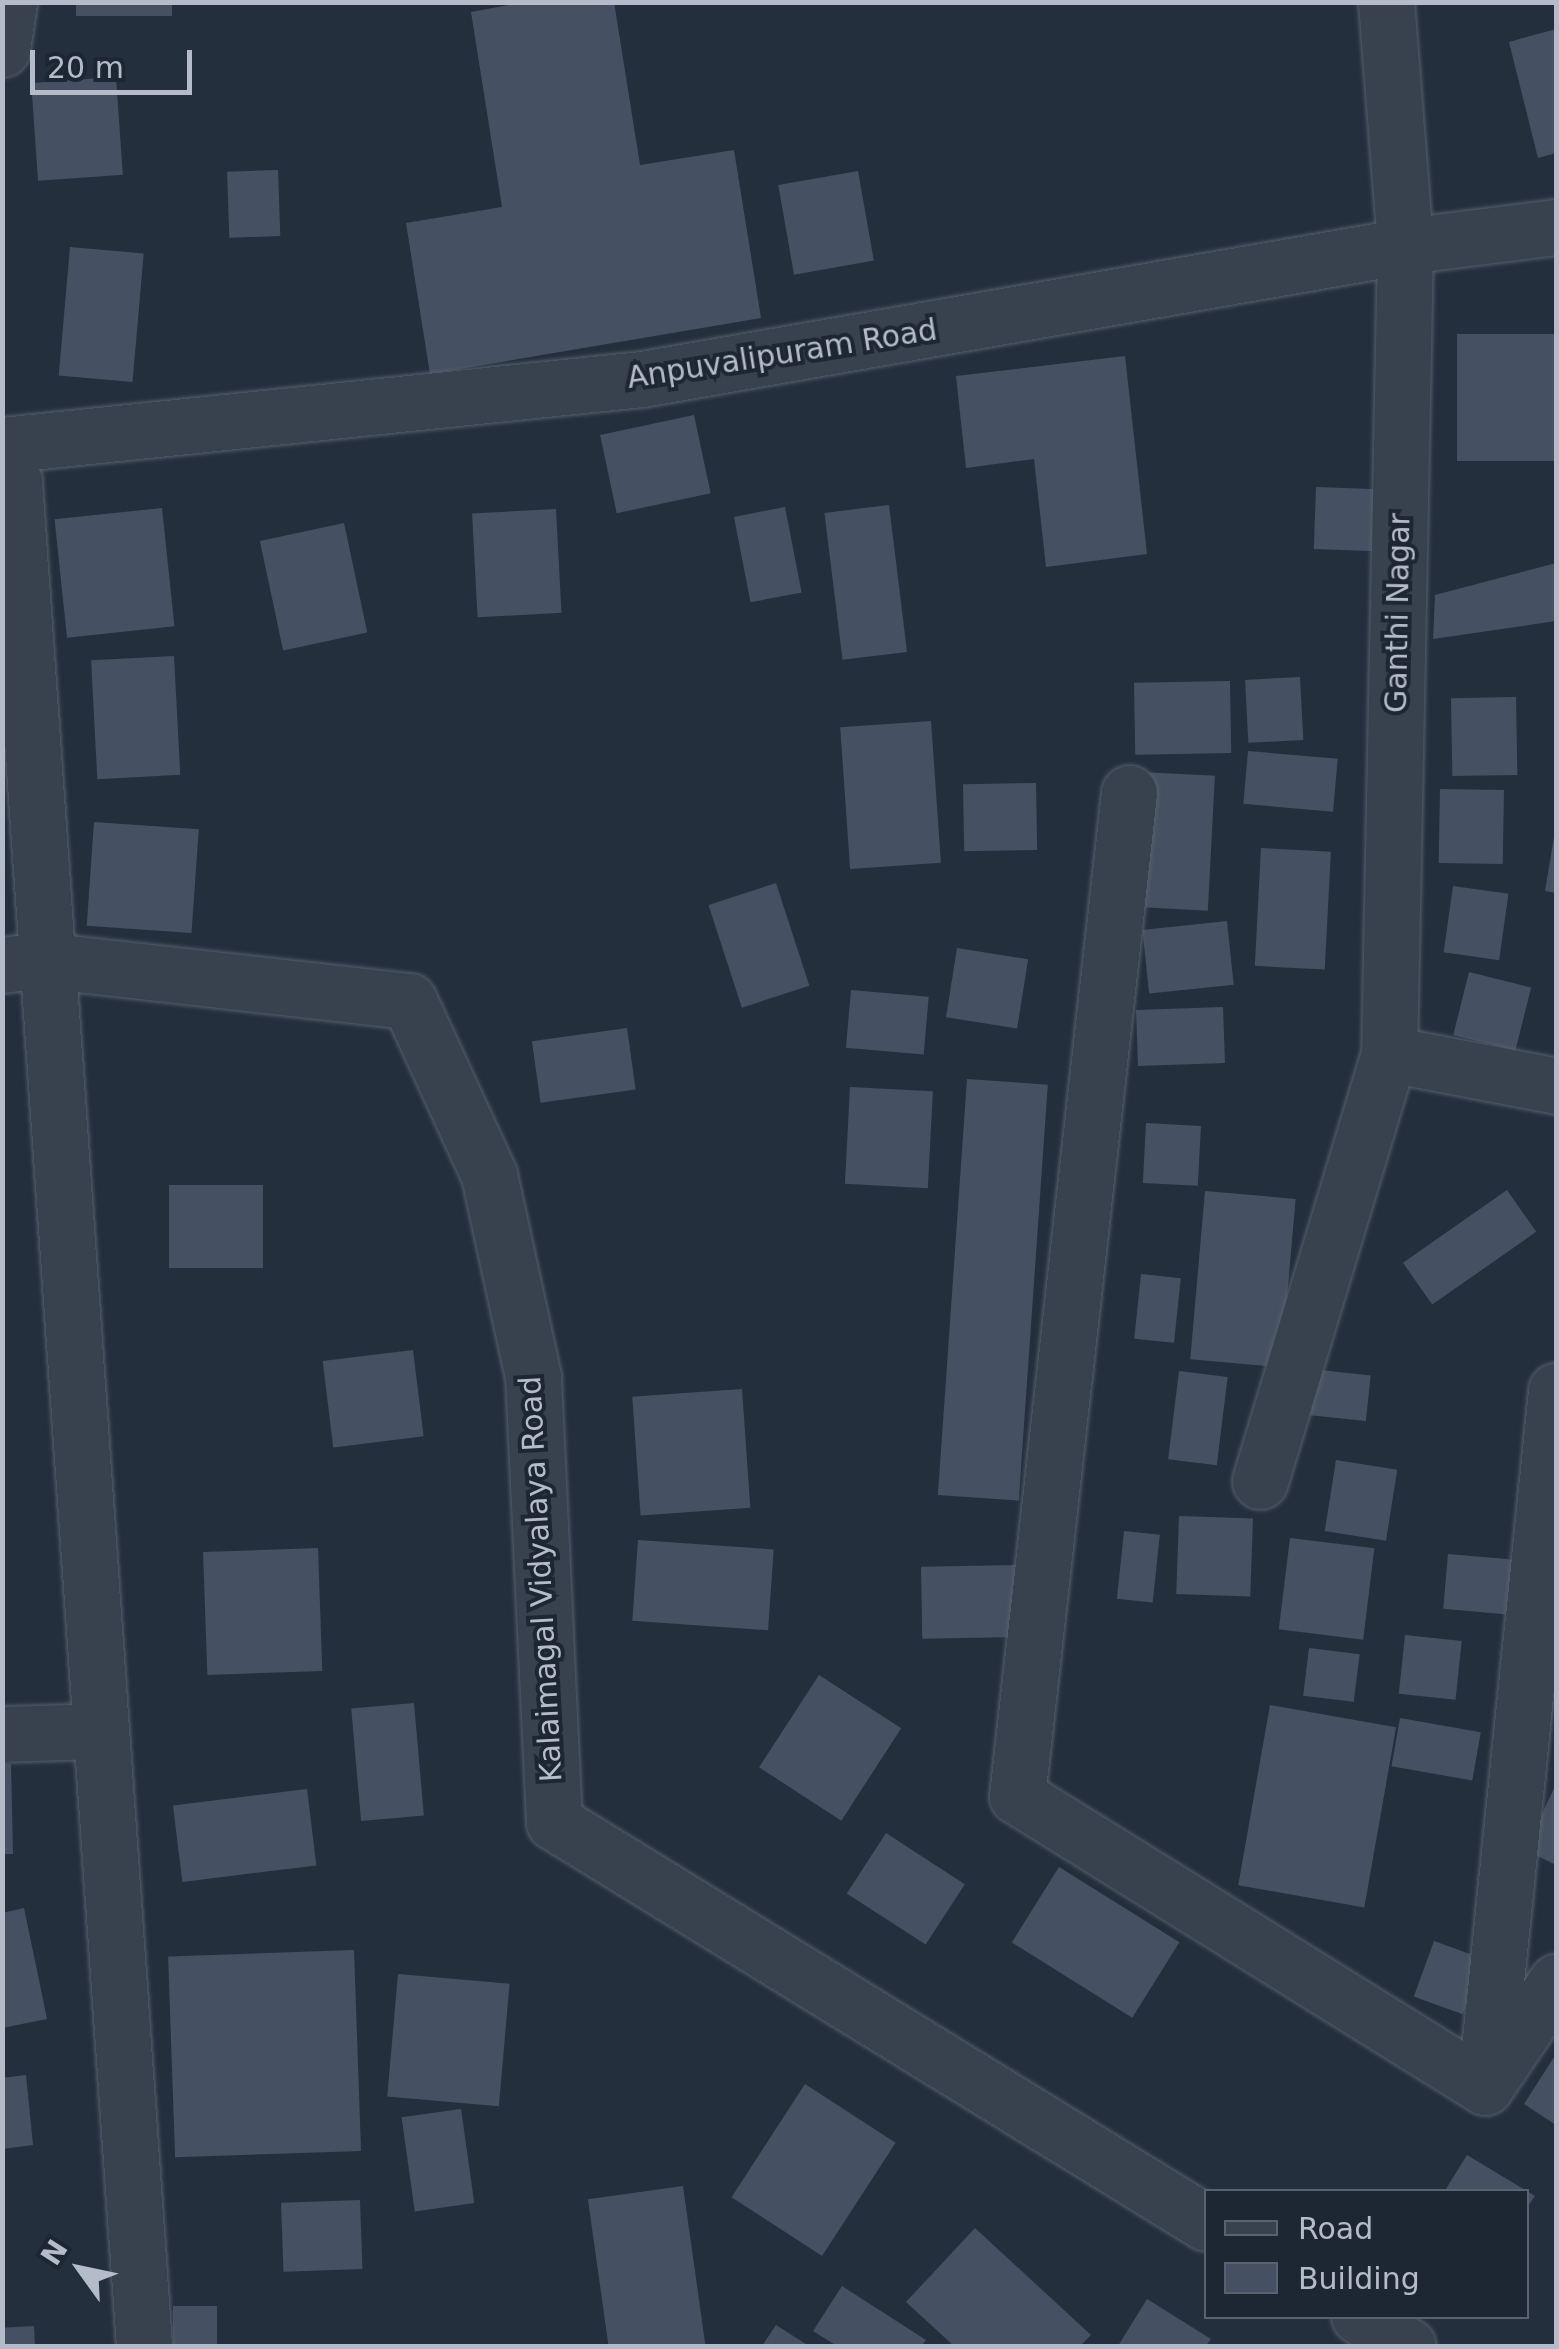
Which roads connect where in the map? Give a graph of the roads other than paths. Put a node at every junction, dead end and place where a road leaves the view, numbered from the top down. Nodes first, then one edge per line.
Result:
1 (9, 2) edge
2 (1386, 2) edge
3 (2, 50) edge
4 (1556, 227) edge
5 (1406, 246) junction
6 (2, 445) edge
7 (2, 459) edge
8 (1129, 793) dead end
9 (22, 963) edge
10 (1389, 1054) junction
11 (1556, 1086) edge
12 (1556, 1391) edge
13 (1260, 1481) dead end
14 (98, 1731) junction
15 (2, 1734) edge
16 (1556, 1982) edge
17 (1485, 2087) junction
18 (1204, 2222) edge
19 (1364, 2319) edge
20 (144, 2346) edge
21 (1408, 2346) edge

1 - 3 street
2 - 5 street, Ganthi Nagar
4 - 5 street, Anpuvalipuram Road
5 - 6 street, Anpuvalipuram Road
5 - 10 street, Ganthi Nagar
7 - 9 street
8 - 17 street
9 - 14 street
9 - 18 street, Kalaimagal Vidyalaya Road
10 - 11 street
10 - 13 street, Ganthi Nagar
12 - 17 street
14 - 15 street
14 - 20 street
16 - 17 street
19 - 21 street

